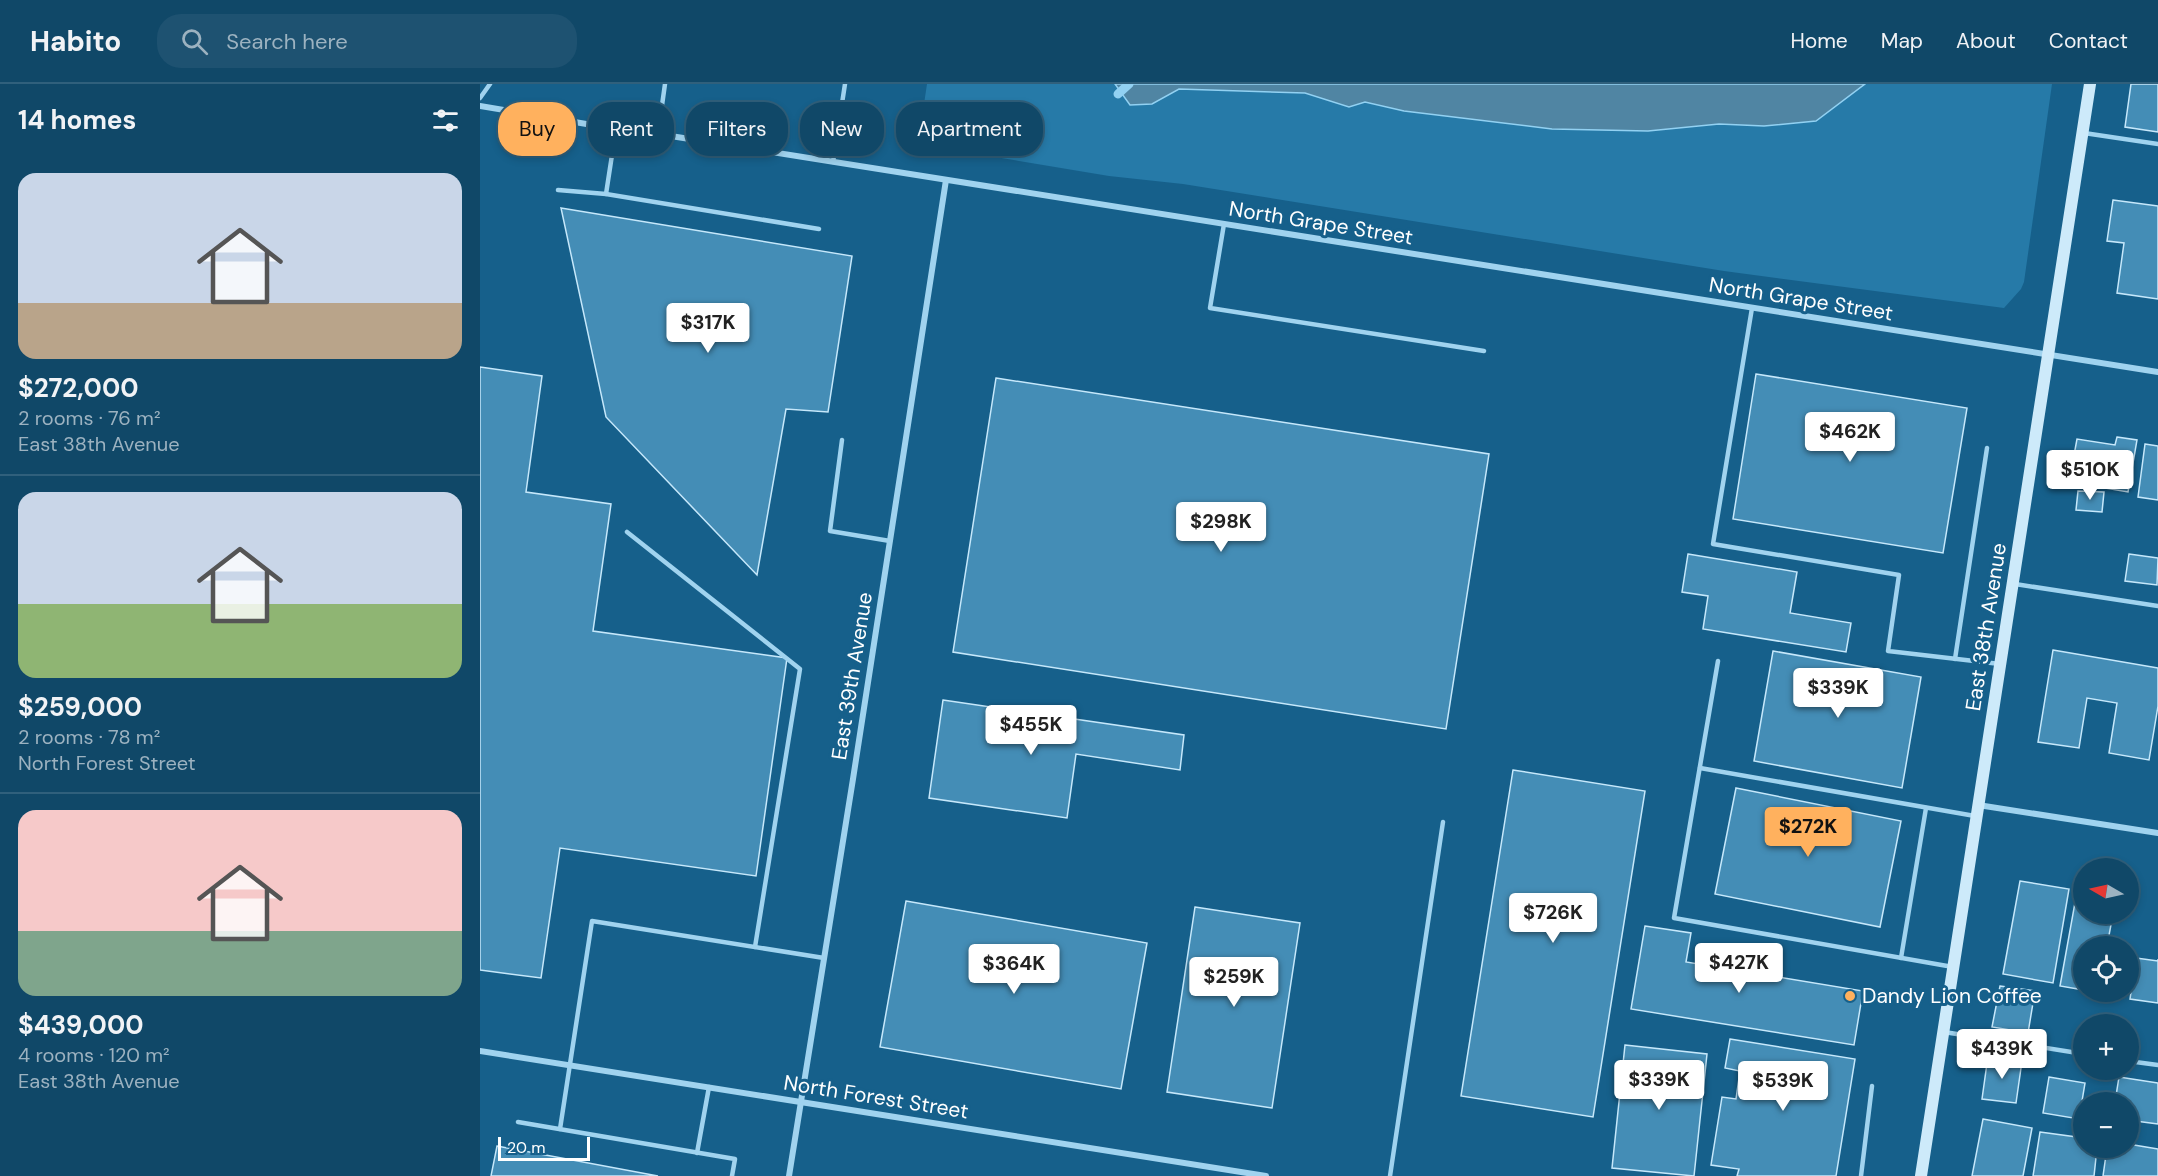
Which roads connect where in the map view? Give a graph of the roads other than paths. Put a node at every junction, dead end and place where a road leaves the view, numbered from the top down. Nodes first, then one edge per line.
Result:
1 (490, 84) edge
2 (665, 84) edge
3 (845, 84) edge
4 (2090, 84) edge
5 (480, 98) edge
6 (662, 102) edge
7 (480, 105) edge
8 (588, 124) edge
9 (2083, 133) junction
10 (674, 137) edge
11 (2158, 144) edge
12 (612, 156) edge
13 (833, 162) junction
14 (946, 180) junction
15 (558, 190) dead end
16 (606, 194) junction
17 (1224, 224) junction
18 (819, 229) dead end
19 (1752, 308) junction
20 (1484, 351) dead end
21 (2049, 355) junction
22 (2158, 372) edge
23 (842, 440) dead end
24 (1987, 448) dead end
25 (627, 532) dead end
26 (890, 541) junction
27 (2013, 584) junction
28 (2158, 606) edge
29 (1955, 659) junction
30 (1718, 661) dead end
31 (2000, 664) junction
32 (1700, 768) junction
33 (1926, 808) junction
34 (1977, 811) junction
35 (1443, 822) dead end
36 (2158, 833) edge
37 (755, 947) junction
38 (824, 958) junction
39 (1901, 958) junction
40 (1953, 967) junction
41 (1943, 1032) junction
42 (480, 1051) edge
43 (2073, 1052) edge
44 (2139, 1062) edge
45 (570, 1065) junction
46 (2158, 1065) edge
47 (1872, 1086) dead end
48 (709, 1087) junction
49 (801, 1102) junction
50 (518, 1122) dead end
51 (560, 1130) junction
52 (697, 1153) junction
53 (732, 1176) edge
54 (789, 1176) edge
55 (1266, 1176) edge
56 (1390, 1176) edge
57 (1861, 1176) edge
58 (1921, 1176) edge

1 - 5 lane
2 - 6 lane
3 - 13 lane
4 - 9 street, East 38th Avenue
7 - 8 street, North Grape Street
9 - 11 lane
9 - 21 street, East 38th Avenue
10 - 13 street, North Grape Street
12 - 16 lane
13 - 14 street, North Grape Street
14 - 17 street, North Grape Street
14 - 26 street, East 39th Avenue
15 - 16 lane
16 - 18 lane
17 - 19 street, North Grape Street
17 - 20 lane
19 - 21 street, North Grape Street
19 - 29 lane
21 - 22 street, North Grape Street
21 - 27 street, East 38th Avenue
23 - 26 lane
24 - 29 lane
25 - 37 lane
26 - 38 street, East 39th Avenue
27 - 28 lane
27 - 31 street, East 38th Avenue
29 - 31 lane
30 - 32 lane
31 - 34 street, East 38th Avenue
32 - 33 lane
32 - 39 lane
33 - 34 lane
33 - 39 lane
34 - 36 street
34 - 40 street, East 38th Avenue
35 - 56 lane
37 - 38 lane
37 - 45 lane
38 - 49 street, East 39th Avenue
39 - 40 lane
40 - 41 street, East 38th Avenue
41 - 43 lane
41 - 58 street, East 38th Avenue
42 - 45 street, North Forest Street
44 - 46 lane
45 - 48 street, North Forest Street
45 - 51 lane
47 - 57 lane
48 - 49 street, North Forest Street
48 - 52 lane
49 - 54 street, East 39th Avenue
49 - 55 street, North Forest Street
50 - 51 lane
51 - 52 lane
52 - 53 lane

